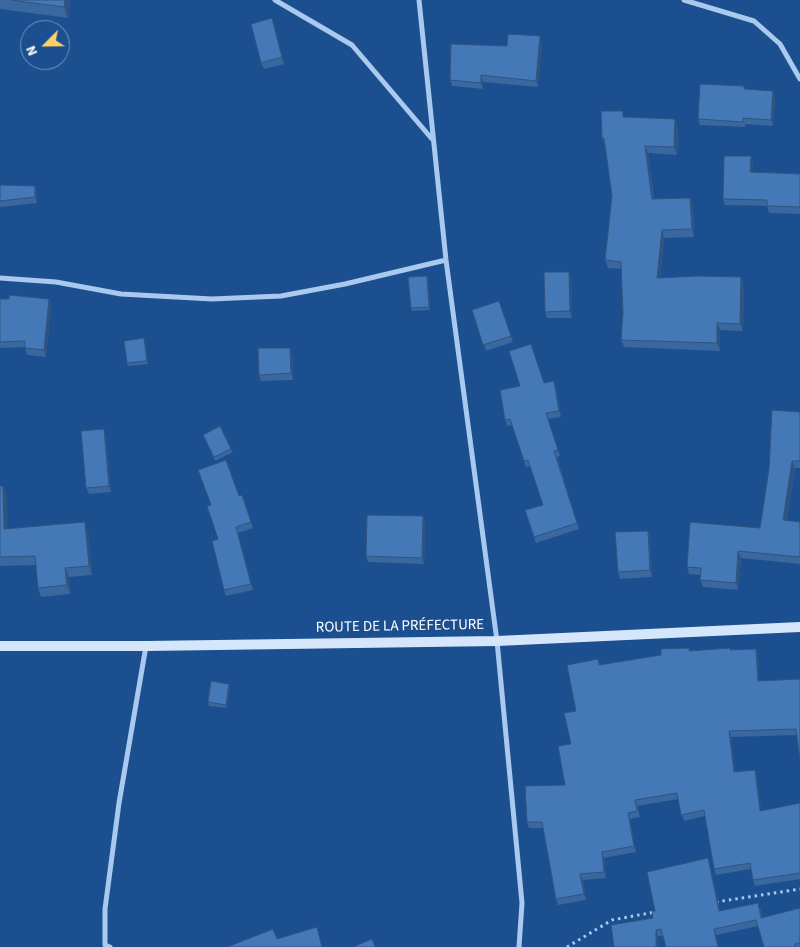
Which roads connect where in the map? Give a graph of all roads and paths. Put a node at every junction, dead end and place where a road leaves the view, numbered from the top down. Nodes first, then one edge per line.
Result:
1 (275, 0) edge
2 (418, 0) edge
3 (684, 0) edge
4 (800, 78) edge
5 (432, 139) junction
6 (446, 260) junction
7 (0, 278) edge
8 (800, 627) edge
9 (497, 641) junction
10 (0, 646) edge
11 (147, 646) junction
12 (800, 889) edge
13 (708, 903) edge
14 (660, 911) edge
15 (110, 947) edge
16 (520, 947) edge
17 (567, 947) edge

1 - 5 street
2 - 5 street
3 - 4 street
5 - 6 street
6 - 7 street
6 - 9 street
8 - 9 street, ROUTE DE LA PRÉFECTURE
9 - 11 street, ROUTE DE LA PRÉFECTURE
9 - 16 street
10 - 11 street, ROUTE DE LA PRÉFECTURE
11 - 15 street
12 - 13 path
14 - 17 path

